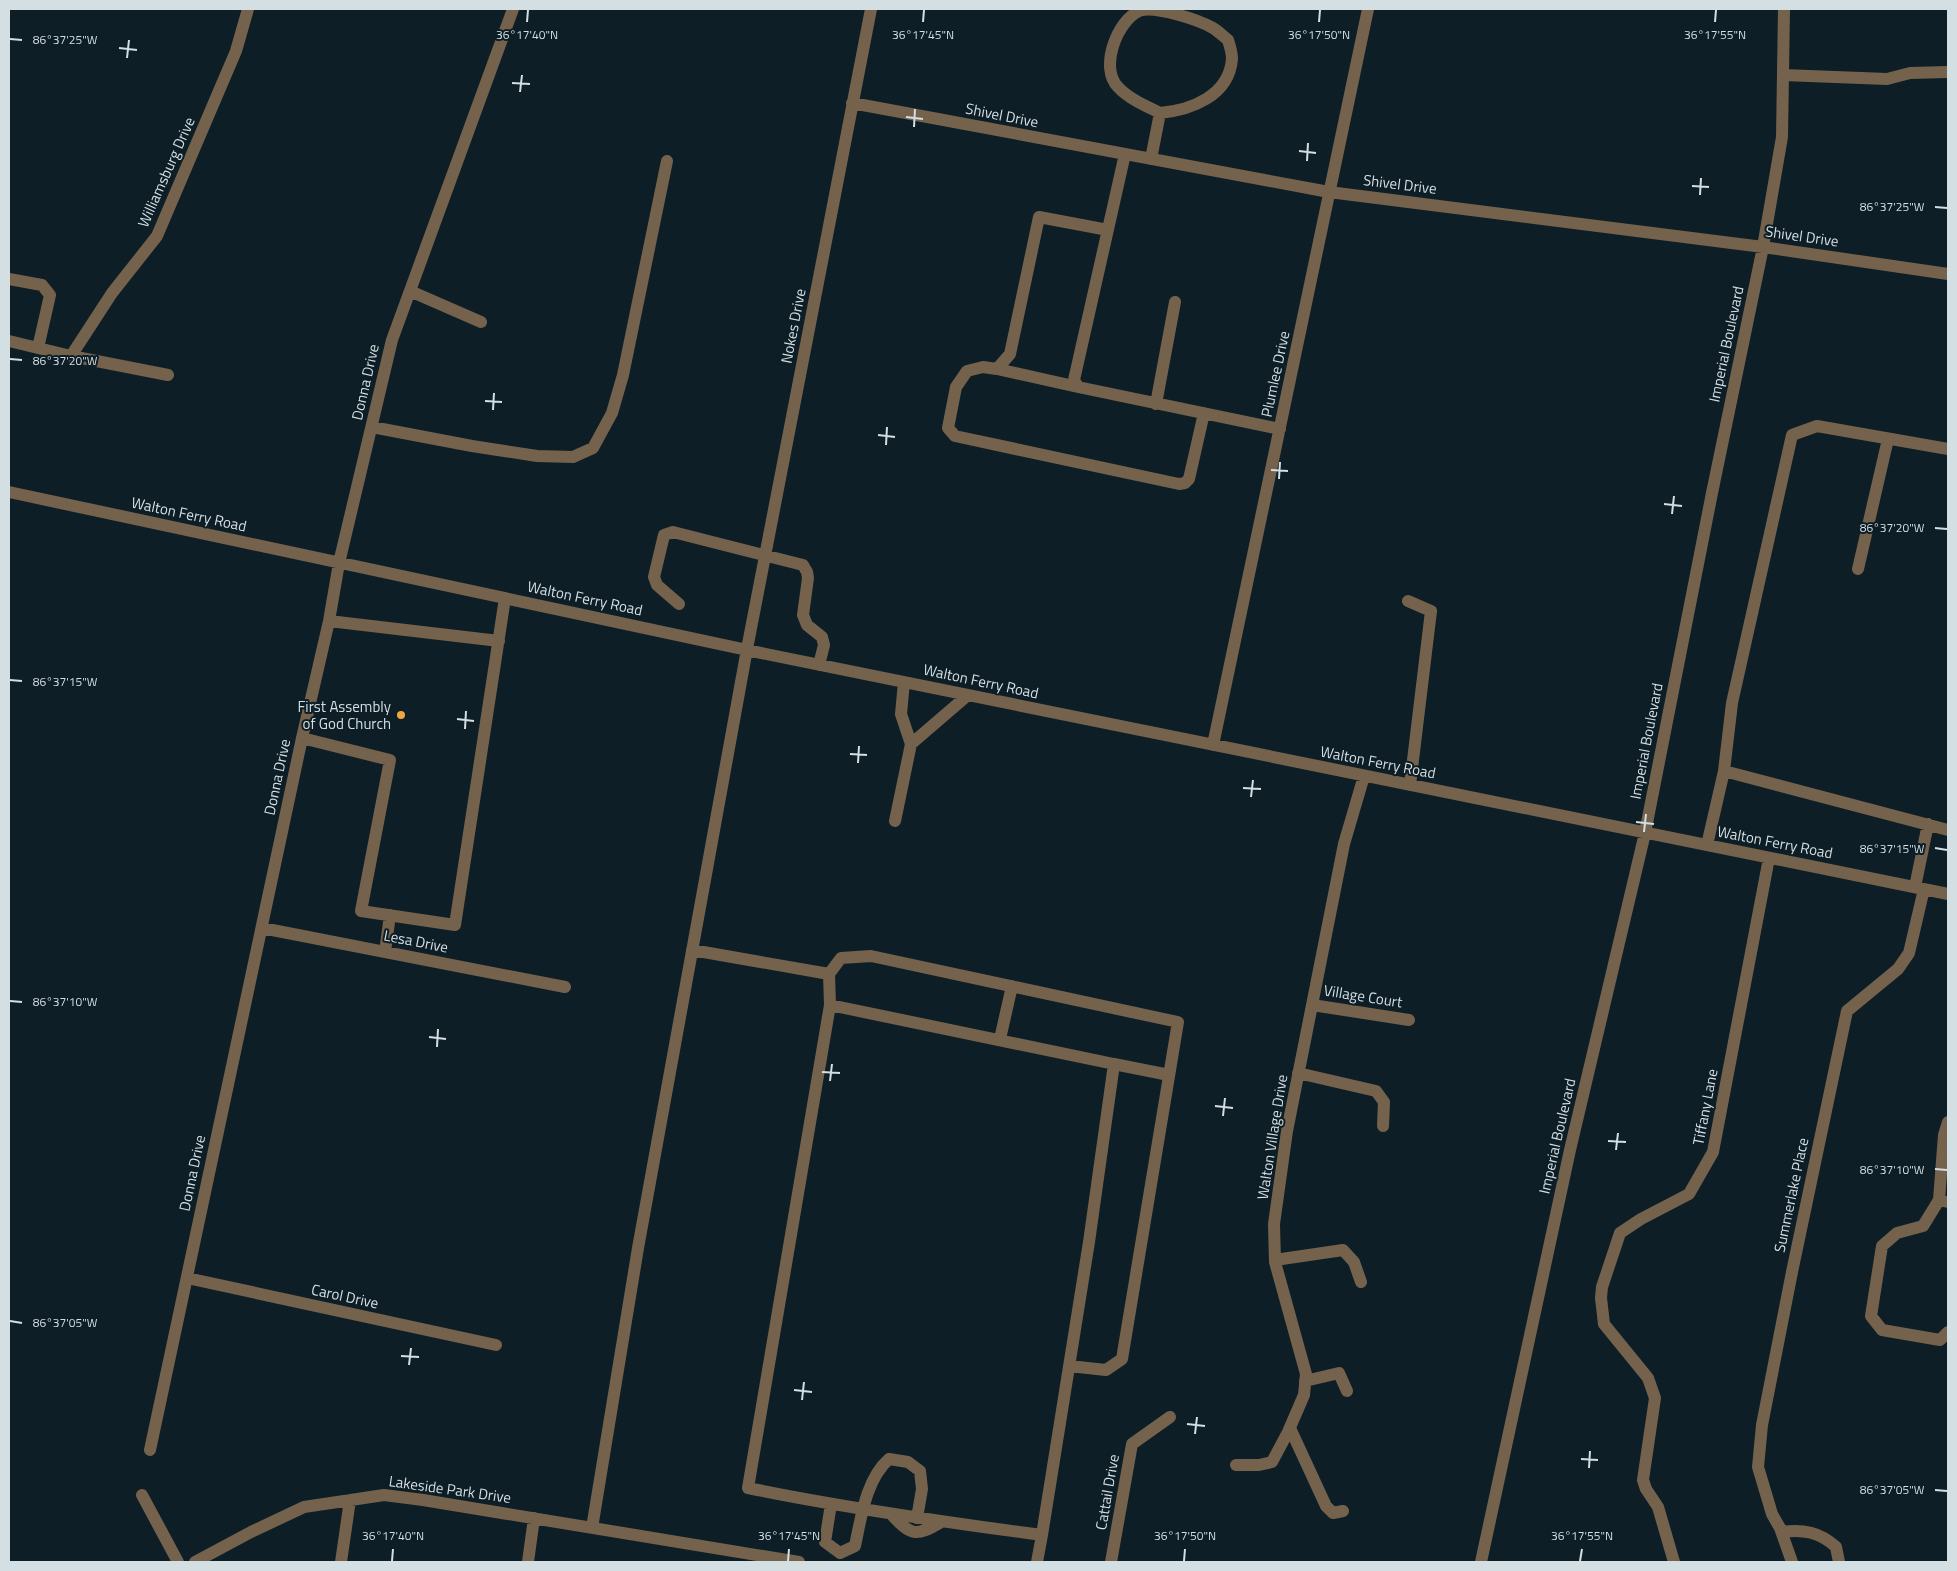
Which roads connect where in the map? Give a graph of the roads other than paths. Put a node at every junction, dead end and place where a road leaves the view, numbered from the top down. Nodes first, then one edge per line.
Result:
1 (248, 9) edge
2 (513, 9) edge
3 (871, 9) edge
4 (1368, 9) edge
5 (1784, 9) edge
6 (1948, 72) edge
7 (1783, 75) junction
8 (852, 103) junction
9 (1160, 114) junction
10 (1125, 154) junction
11 (1151, 159) junction
12 (667, 161) dead end
13 (1329, 192) junction
14 (1108, 230) junction
15 (1763, 247) junction
16 (1948, 274) edge
17 (9, 279) edge
18 (410, 292) junction
19 (1175, 302) dead end
20 (480, 322) dead end
21 (9, 342) edge
22 (38, 348) junction
23 (71, 356) junction
24 (997, 369) junction
25 (168, 375) dead end
26 (1078, 387) junction
27 (1156, 404) junction
28 (1204, 413) junction
29 (372, 427) junction
30 (1280, 428) junction
31 (1888, 438) junction
32 (1948, 449) edge
33 (9, 492) edge
34 (765, 554) junction
35 (339, 564) junction
36 (1858, 569) dead end
37 (505, 598) junction
38 (1408, 601) dead end
39 (679, 604) dead end
40 (329, 621) junction
41 (499, 641) junction
42 (747, 649) junction
43 (819, 665) junction
44 (904, 682) junction
45 (968, 695) junction
46 (302, 738) junction
47 (911, 744) junction
48 (1213, 746) junction
49 (1724, 771) junction
50 (1364, 776) junction
51 (1410, 785) junction
52 (895, 821) dead end
53 (1928, 824) junction
54 (1948, 830) edge
55 (1645, 833) junction
56 (1707, 845) junction
57 (1768, 858) junction
58 (1919, 888) junction
59 (1948, 894) edge
60 (390, 916) junction
61 (262, 928) junction
62 (692, 950) junction
63 (385, 952) junction
64 (829, 974) junction
65 (1012, 986) junction
66 (565, 987) dead end
67 (830, 1004) junction
68 (1312, 1005) junction
69 (1409, 1020) dead end
70 (1000, 1039) junction
71 (1114, 1064) junction
72 (1298, 1073) junction
73 (1169, 1075) junction
74 (1948, 1122) edge
75 (1383, 1126) dead end
76 (1944, 1201) edge
77 (1275, 1260) junction
78 (187, 1278) junction
79 (1362, 1282) dead end
80 (1948, 1332) edge
81 (496, 1345) dead end
82 (1069, 1366) junction
83 (1305, 1381) junction
84 (1346, 1391) dead end
85 (1170, 1417) dead end
86 (1290, 1428) junction
87 (150, 1450) dead end
88 (1236, 1465) dead end
89 (142, 1495) dead end
90 (350, 1500) junction
91 (832, 1504) junction
92 (863, 1509) junction
93 (1343, 1511) dead end
94 (890, 1514) junction
95 (534, 1518) junction
96 (917, 1518) junction
97 (942, 1522) junction
98 (592, 1528) junction
99 (1782, 1532) junction
100 (1042, 1535) junction
101 (738, 1558) edge
102 (839, 1558) edge
103 (178, 1562) edge
104 (195, 1562) edge
105 (341, 1562) edge
106 (528, 1562) edge
107 (799, 1562) edge
108 (1037, 1562) edge
109 (1111, 1562) edge
110 (1481, 1562) edge
111 (1674, 1562) edge
112 (1792, 1562) edge
113 (1839, 1562) edge

1 - 23 street, Williamsburg Drive
2 - 18 street, Donna Drive
3 - 8 street, Nokes Drive
4 - 13 street, Plumlee Drive
5 - 7 street, Imperial Boulevard
6 - 7 street
7 - 15 street, Imperial Boulevard
8 - 10 street, Shivel Drive
8 - 34 street, Nokes Drive
9 - 9 street
9 - 11 street
10 - 11 street, Shivel Drive
10 - 14 street
11 - 13 street, Shivel Drive
12 - 29 street
13 - 15 street, Shivel Drive
13 - 30 street, Plumlee Drive
14 - 24 street
14 - 26 street
15 - 16 street, Shivel Drive
15 - 55 street, Imperial Boulevard
17 - 22 street
18 - 20 street
18 - 29 street, Donna Drive
19 - 27 street
21 - 22 street
22 - 23 street
23 - 25 street
24 - 26 street
24 - 28 street
26 - 27 street
27 - 28 street
28 - 30 street
29 - 35 street, Donna Drive
30 - 48 street, Plumlee Drive
31 - 32 street
31 - 36 street
31 - 49 street
33 - 35 street, Walton Ferry Road
34 - 39 street
34 - 42 street, Nokes Drive
34 - 43 street
35 - 37 street, Walton Ferry Road
35 - 40 street, Donna Drive
37 - 41 street
37 - 42 street, Walton Ferry Road
38 - 51 street
40 - 41 street
40 - 46 street, Donna Drive
41 - 60 street
42 - 43 street, Walton Ferry Road
42 - 62 street, Nokes Drive
43 - 44 street, Walton Ferry Road
44 - 45 street, Walton Ferry Road
44 - 47 street
45 - 47 street
45 - 48 street, Walton Ferry Road
46 - 60 street
46 - 61 street, Donna Drive
47 - 52 street
48 - 50 street, Walton Ferry Road
49 - 53 street
49 - 56 street
50 - 51 street, Walton Ferry Road
50 - 68 street, Walton Village Drive
51 - 55 street, Walton Ferry Road
53 - 54 street
53 - 58 street, Summerlake Place
55 - 56 street, Walton Ferry Road
55 - 110 street, Imperial Boulevard
56 - 57 street, Walton Ferry Road
57 - 58 street, Walton Ferry Road
57 - 111 street, Tiffany Lane
58 - 59 street, Walton Ferry Road
58 - 99 street, Summerlake Place
60 - 63 street
61 - 63 street, Lesa Drive
61 - 78 street, Donna Drive
62 - 64 street
62 - 98 street, Nokes Drive
63 - 66 street, Lesa Drive
64 - 65 street
64 - 67 street
65 - 70 street
65 - 73 street
67 - 70 street
67 - 91 street
68 - 69 street, Village Court
68 - 72 street, Walton Village Drive
70 - 71 street
71 - 73 street
71 - 82 street
72 - 75 street
72 - 77 street, Walton Village Drive
73 - 82 street
74 - 76 street
76 - 80 street
77 - 79 street
77 - 83 street, Walton Village Drive
78 - 81 street, Carol Drive
78 - 87 street, Donna Drive
82 - 100 street
83 - 84 street
83 - 86 street, Walton Village Drive
85 - 109 street, Cattail Drive
86 - 88 street, Walton Village Drive
86 - 93 street
89 - 103 street
90 - 95 street, Lakeside Park Drive
90 - 104 street, Lakeside Park Drive
90 - 105 street
91 - 92 street
91 - 102 street
92 - 94 street
92 - 96 street
92 - 102 street
94 - 96 street
94 - 97 street
95 - 98 street, Lakeside Park Drive
95 - 106 street
96 - 97 street
97 - 100 street
98 - 101 street, Lakeside Park Drive
99 - 112 street, Summerlake Place
99 - 113 street
100 - 108 street
101 - 107 street, Lakeside Park Drive

